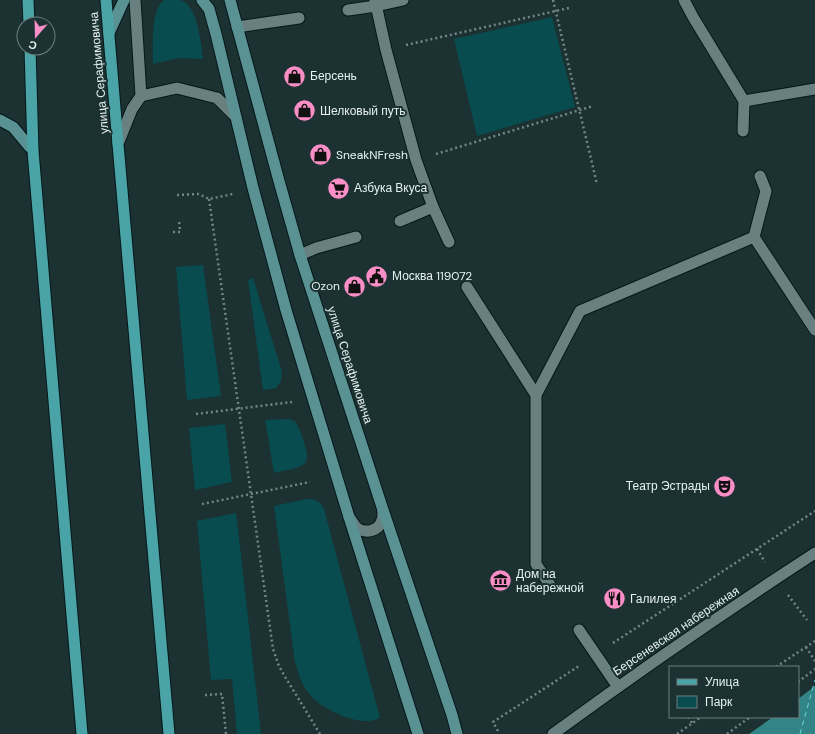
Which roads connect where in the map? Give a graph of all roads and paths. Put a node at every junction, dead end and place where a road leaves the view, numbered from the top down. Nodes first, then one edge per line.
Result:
1 (28, 0) edge
2 (106, 0) edge
3 (124, 0) edge
4 (134, 0) edge
5 (202, 0) edge
6 (230, 0) edge
7 (403, 0) edge
8 (553, 0) edge
9 (684, 0) edge
10 (376, 3) edge
11 (569, 8) dead end
12 (348, 10) dead end
13 (556, 11) junction
14 (29, 16) edge
15 (299, 18) dead end
16 (237, 27) junction
17 (109, 33) junction
18 (386, 50) junction
19 (30, 56) edge
20 (815, 89) edge
21 (141, 96) junction
22 (744, 101) junction
23 (593, 106) dead end
24 (579, 110) junction
25 (236, 117) junction
26 (0, 120) edge
27 (743, 131) dead end
28 (118, 144) junction
29 (33, 151) junction
30 (416, 160) junction
31 (760, 176) dead end
32 (597, 184) dead end
33 (234, 194) dead end
34 (177, 195) dead end
35 (209, 199) junction
36 (433, 207) junction
37 (179, 220) dead end
38 (400, 221) dead end
39 (173, 232) dead end
40 (754, 237) junction
41 (356, 238) dead end
42 (449, 242) dead end
43 (300, 255) junction
44 (467, 286) dead end
45 (815, 330) edge
46 (536, 395) junction
47 (292, 402) dead end
48 (238, 409) junction
49 (196, 414) dead end
50 (310, 482) dead end
51 (250, 494) junction
52 (202, 504) dead end
53 (383, 510) junction
54 (815, 511) edge
55 (349, 517) junction
56 (756, 549) junction
57 (815, 553) edge
58 (765, 562) dead end
59 (552, 588) dead end
60 (787, 592) dead end
61 (807, 620) dead end
62 (578, 630) dead end
63 (815, 641) edge
64 (806, 647) junction
65 (596, 654) junction
66 (815, 661) edge
67 (778, 666) edge
68 (815, 669) edge
69 (799, 681) edge
70 (618, 687) junction
71 (205, 695) dead end
72 (689, 718) edge
73 (700, 718) edge
74 (749, 718) edge
75 (692, 723) junction
76 (498, 731) dead end
77 (82, 734) edge
78 (169, 734) edge
79 (226, 734) edge
80 (320, 734) edge
81 (418, 734) edge
82 (457, 734) edge
83 (553, 734) edge
84 (677, 734) edge
85 (727, 734) edge

1 - 14 main road
2 - 17 main road, улица Серафимовича
3 - 17 main road
4 - 21 street
5 - 25 main road
6 - 16 main road, улица Серафимовича
7 - 10 street
8 - 13 path
9 - 22 street
10 - 12 street
10 - 18 street
11 - 13 path
13 - 18 path
13 - 24 path
15 - 16 street
16 - 43 main road, улица Серафимовича
17 - 28 main road, улица Серафимовича
18 - 30 street
19 - 29 main road
20 - 22 street
21 - 25 street
21 - 28 street
22 - 27 street
23 - 24 path
24 - 30 path
24 - 32 path
25 - 55 main road
26 - 29 main road
28 - 78 main road, улица Серафимовича, bridge
29 - 77 main road, bridge
30 - 36 street
31 - 40 street
33 - 35 path
34 - 35 path
35 - 48 path
36 - 38 street
36 - 42 street
37 - 39 path
40 - 45 street
40 - 46 street
41 - 43 street
43 - 53 main road, улица Серафимовича
44 - 46 street
46 - 59 street
47 - 48 path
48 - 49 path
48 - 51 path
50 - 51 path
51 - 52 path
51 - 80 path
53 - 55 street
53 - 82 main road, улица Серафимовича
54 - 56 path
55 - 81 main road
56 - 58 path
56 - 65 path
57 - 70 street, Берсеневская набережная
60 - 61 path
62 - 65 street
63 - 64 path
64 - 66 path
64 - 67 path
65 - 70 street
65 - 76 path
68 - 69 path
70 - 83 street, Берсеневская набережная
71 - 79 path
72 - 75 path
73 - 75 path
74 - 85 path
75 - 84 path

